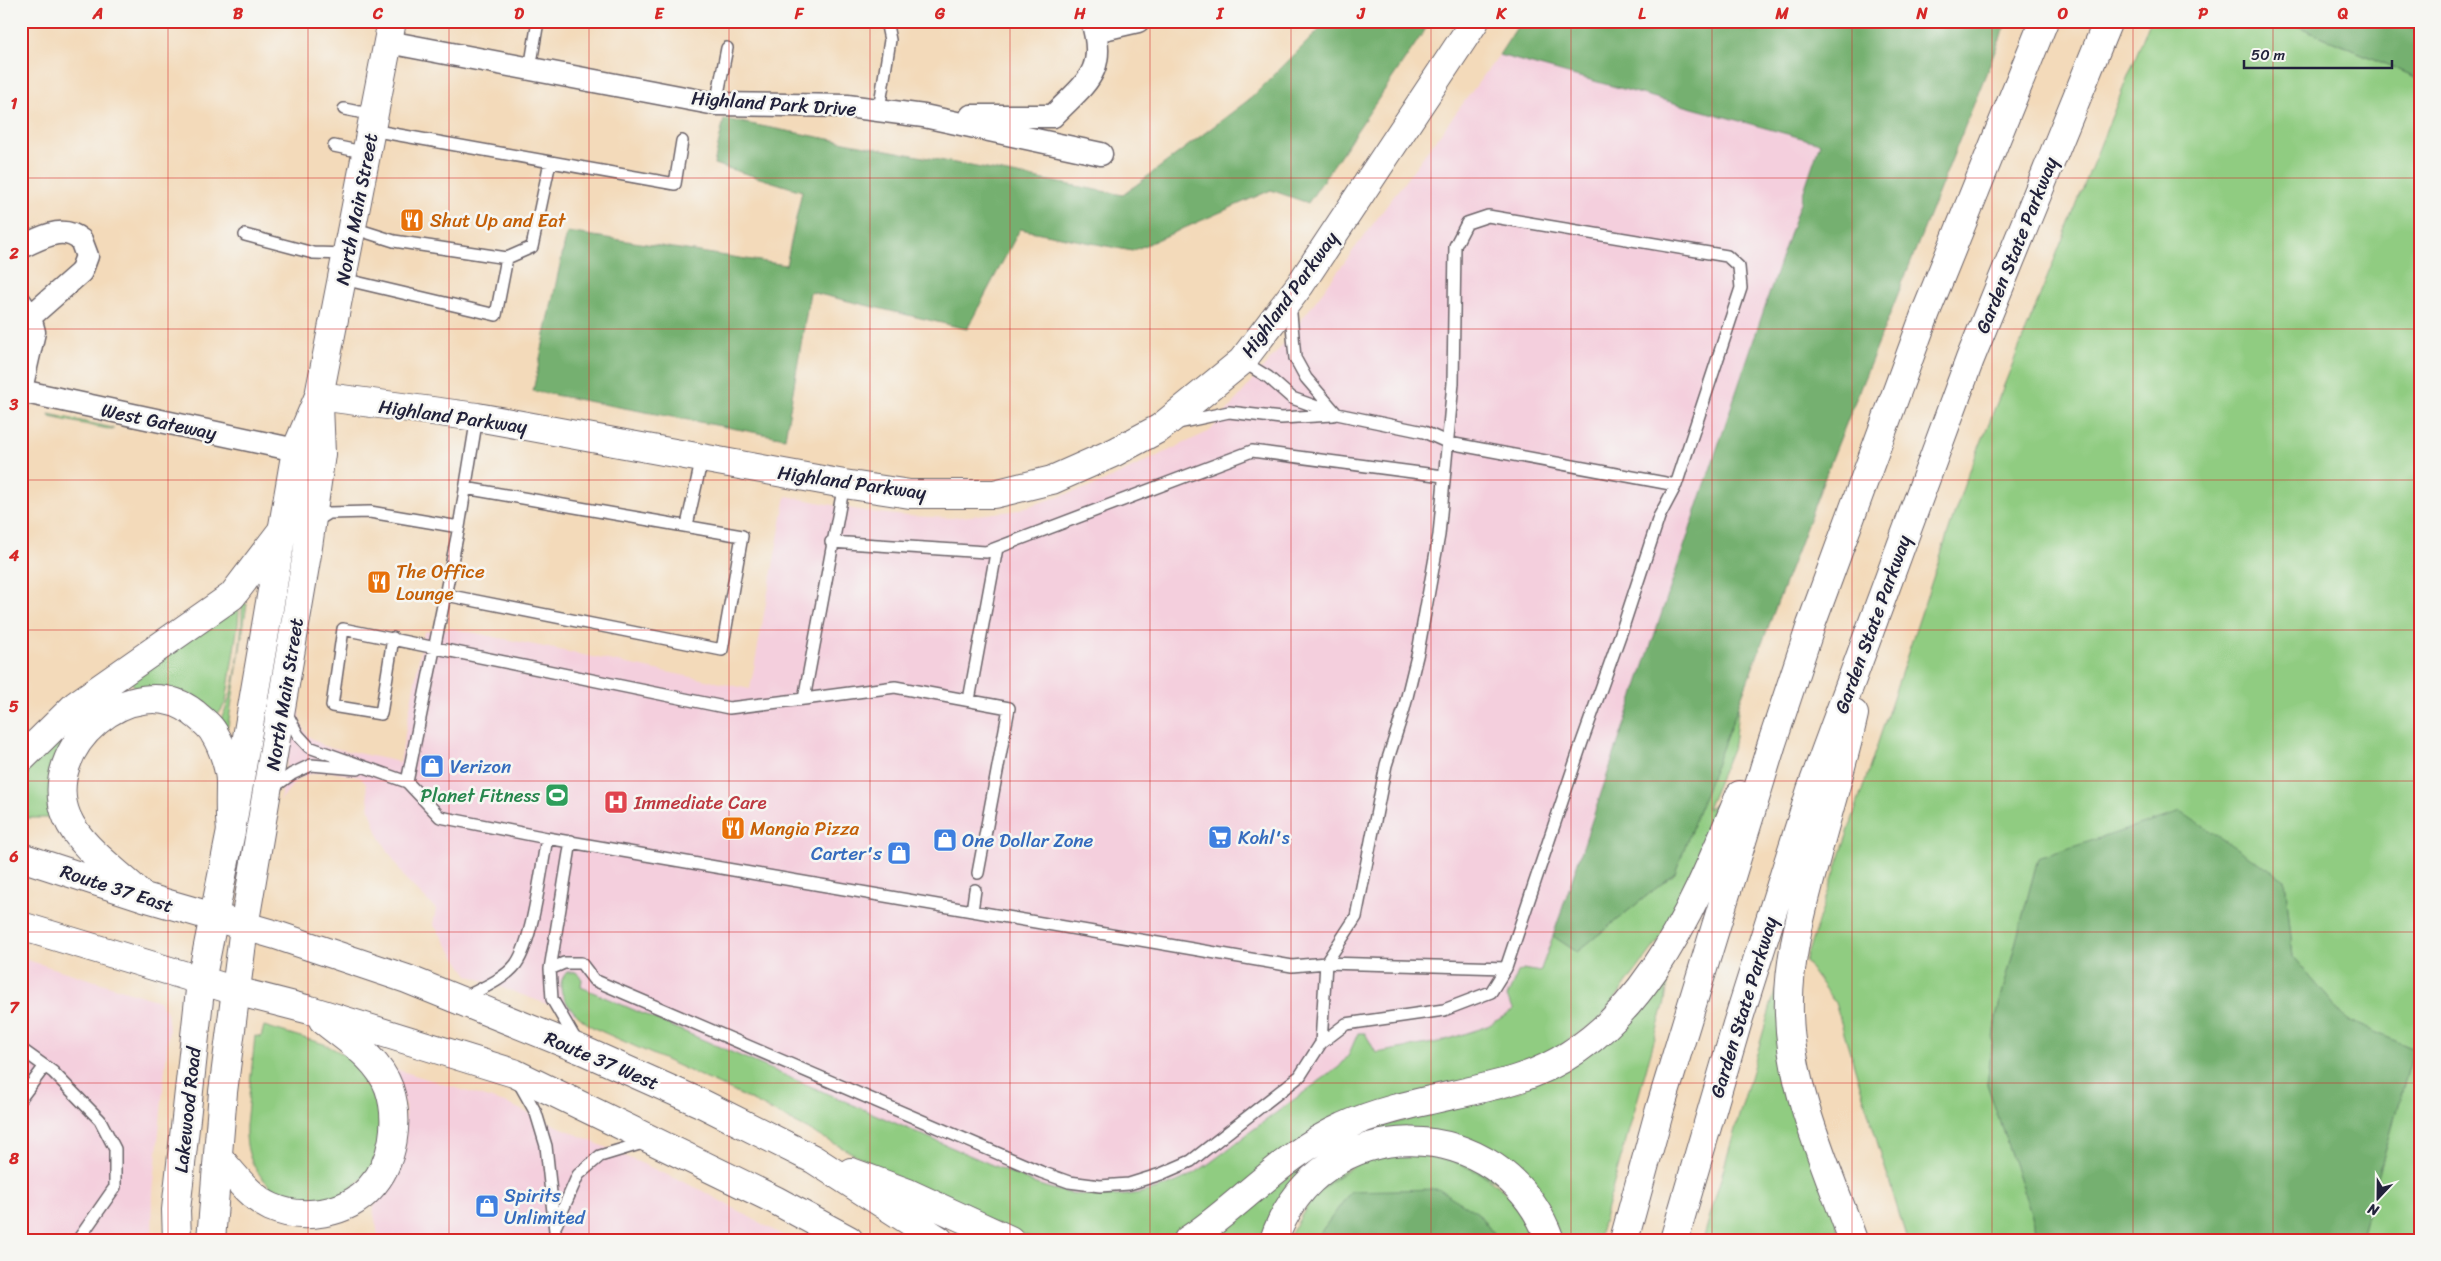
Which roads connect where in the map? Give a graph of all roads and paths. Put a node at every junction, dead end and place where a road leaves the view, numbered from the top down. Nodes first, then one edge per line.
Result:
1 (538, 21) edge
2 (1138, 21) edge
3 (1475, 21) edge
4 (2044, 21) edge
5 (2108, 21) edge
6 (887, 23) edge
7 (1093, 26) edge
8 (390, 32) edge
9 (727, 48) dead end
10 (530, 69) junction
11 (716, 104) junction
12 (344, 109) dead end
13 (879, 110) junction
14 (924, 116) junction
15 (371, 133) junction
16 (682, 140) dead end
17 (334, 146) dead end
18 (1101, 154) dead end
19 (550, 162) junction
20 (245, 235) dead end
21 (21, 247) edge
22 (348, 254) junction
23 (507, 258) junction
24 (1290, 298) junction
25 (25, 310) edge
26 (1242, 361) junction
27 (21, 390) edge
28 (319, 396) junction
29 (1337, 414) junction
30 (477, 417) junction
31 (1160, 428) junction
32 (1449, 443) junction
33 (296, 450) junction
34 (702, 457) junction
35 (1443, 476) junction
36 (844, 484) junction
37 (1676, 485) junction
38 (465, 488) junction
39 (311, 524) junction
40 (688, 526) junction
41 (459, 527) junction
42 (283, 529) junction
43 (831, 542) junction
44 (997, 548) junction
45 (446, 595) junction
46 (1811, 625) junction
47 (392, 638) junction
48 (436, 646) junction
49 (1864, 651) junction
50 (804, 699) junction
51 (969, 700) junction
52 (282, 704) junction
53 (21, 759) edge
54 (378, 771) junction
55 (407, 782) junction
56 (268, 792) junction
57 (231, 831) junction
58 (547, 838) junction
59 (571, 841) junction
60 (21, 857) edge
61 (978, 873) dead end
62 (975, 890) dead end
63 (144, 897) junction
64 (972, 911) junction
65 (213, 918) junction
66 (21, 926) edge
67 (244, 927) junction
68 (1326, 964) junction
69 (1506, 968) junction
70 (550, 969) junction
71 (201, 981) junction
72 (236, 991) junction
73 (457, 1001) junction
74 (310, 1010) junction
75 (1321, 1043) junction
76 (21, 1049) edge
77 (582, 1050) junction
78 (44, 1066) junction
79 (514, 1073) junction
80 (21, 1098) edge
81 (654, 1140) junction
82 (219, 1158) junction
83 (813, 1159) junction
84 (775, 1200) junction
85 (555, 1226) junction
86 (78, 1240) edge
87 (177, 1240) edge
88 (211, 1240) edge
89 (556, 1240) edge
90 (814, 1240) edge
91 (849, 1240) edge
92 (939, 1240) edge
93 (1010, 1240) edge
94 (1188, 1240) edge
95 (1274, 1240) edge
96 (1550, 1240) edge
97 (1624, 1240) edge
98 (1674, 1240) edge
99 (1853, 1240) edge

1 - 10 lane
2 - 7 street
3 - 24 main road, Highland Parkway
4 - 46 main road
5 - 49 main road, Garden State Parkway
6 - 13 lane
7 - 14 street
8 - 10 street, Highland Park Drive
8 - 15 main road, North Main Street
9 - 11 lane
10 - 11 street, Highland Park Drive
11 - 13 street, Highland Park Drive
12 - 15 lane
13 - 14 street, Highland Park Drive
14 - 18 street, Highland Park Drive
15 - 17 lane
15 - 19 lane
15 - 22 main road, North Main Street
16 - 19 lane
19 - 23 lane
20 - 22 lane
21 - 25 street
22 - 23 lane
22 - 23 lane
22 - 28 main road, North Main Street
24 - 26 main road, Highland Parkway
24 - 29 lane
25 - 27 street
26 - 29 lane
26 - 31 main road, Highland Parkway
27 - 33 street, West Gateway
28 - 30 main road, Highland Parkway
28 - 33 main road, North Main Street
28 - 39 main road, North Main Street
29 - 31 lane
29 - 32 lane
30 - 34 main road, Highland Parkway
30 - 38 lane
31 - 36 main road, Highland Parkway
32 - 35 lane
32 - 37 lane
32 - 37 lane
33 - 42 main road, North Main Street
34 - 36 main road, Highland Parkway
34 - 40 lane
35 - 44 lane
35 - 68 lane
36 - 43 lane
37 - 69 lane
38 - 40 lane
38 - 41 lane
39 - 41 lane
39 - 52 main road, North Main Street
40 - 45 lane
41 - 45 lane
42 - 53 main road
42 - 57 main road, North Main Street
43 - 44 lane
43 - 50 lane
44 - 51 lane
45 - 48 lane
46 - 94 main road
46 - 97 main road
47 - 47 lane
47 - 48 lane
48 - 50 lane
48 - 55 lane
49 - 98 main road, Garden State Parkway
49 - 99 main road
50 - 51 lane
51 - 61 lane
52 - 54 lane
52 - 56 main road, North Main Street
54 - 55 lane
54 - 56 lane
55 - 58 lane
56 - 67 main road, North Main Street
57 - 63 main road
57 - 65 main road, North Main Street
58 - 59 lane
58 - 73 lane
59 - 64 lane
59 - 70 lane
60 - 63 main road, Route 37 East
62 - 64 lane
63 - 65 main road, Route 37 East
64 - 68 lane
65 - 67 main road, Route 37 East
65 - 71 main road, North Main Street
66 - 71 main road
67 - 72 main road, North Main Street
67 - 73 main road, Route 37 West
68 - 69 lane
68 - 75 lane
69 - 75 lane
70 - 75 lane
70 - 77 lane
71 - 72 main road
71 - 87 main road, Lakewood Road
72 - 74 main road
72 - 82 main road, Lakewood Road
73 - 77 main road, Route 37 West
74 - 79 main road
74 - 82 main road
76 - 78 lane
77 - 83 main road, Route 37 West
78 - 80 lane
78 - 86 lane
79 - 81 main road
79 - 85 lane
81 - 84 main road
81 - 85 lane
82 - 88 main road, Lakewood Road
83 - 92 main road, Route 37 West
83 - 93 main road
84 - 90 main road
84 - 91 main road
85 - 89 lane
95 - 96 main road

